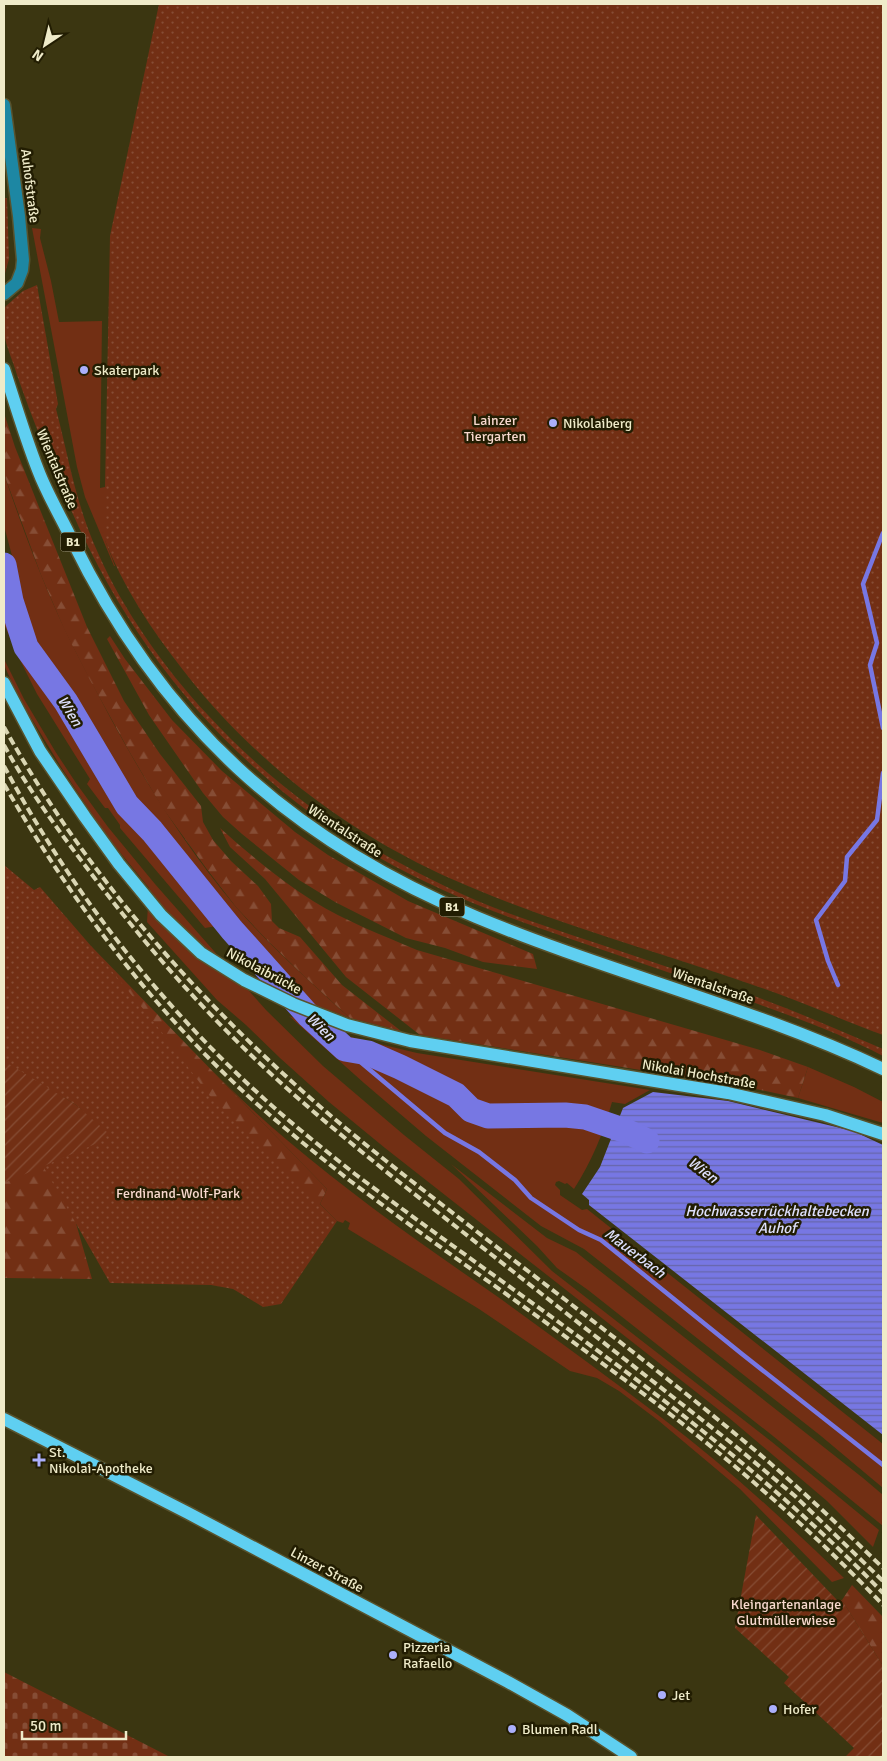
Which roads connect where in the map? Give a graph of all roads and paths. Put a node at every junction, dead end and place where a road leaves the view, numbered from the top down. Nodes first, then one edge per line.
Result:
1 (4, 105) edge
2 (4, 294) edge
3 (4, 369) edge
4 (4, 683) edge
5 (567, 1067) joint
6 (883, 1069) edge
7 (883, 1134) edge
8 (4, 1419) edge
9 (631, 1757) edge

1 - 2 street, Auhofstraße
3 - 6 main road, Wientalstraße / B1
4 - 5 main road, Nikolaibrücke
5 - 7 main road, Nikolai Hochstraße
8 - 9 main road, Linzer Straße

